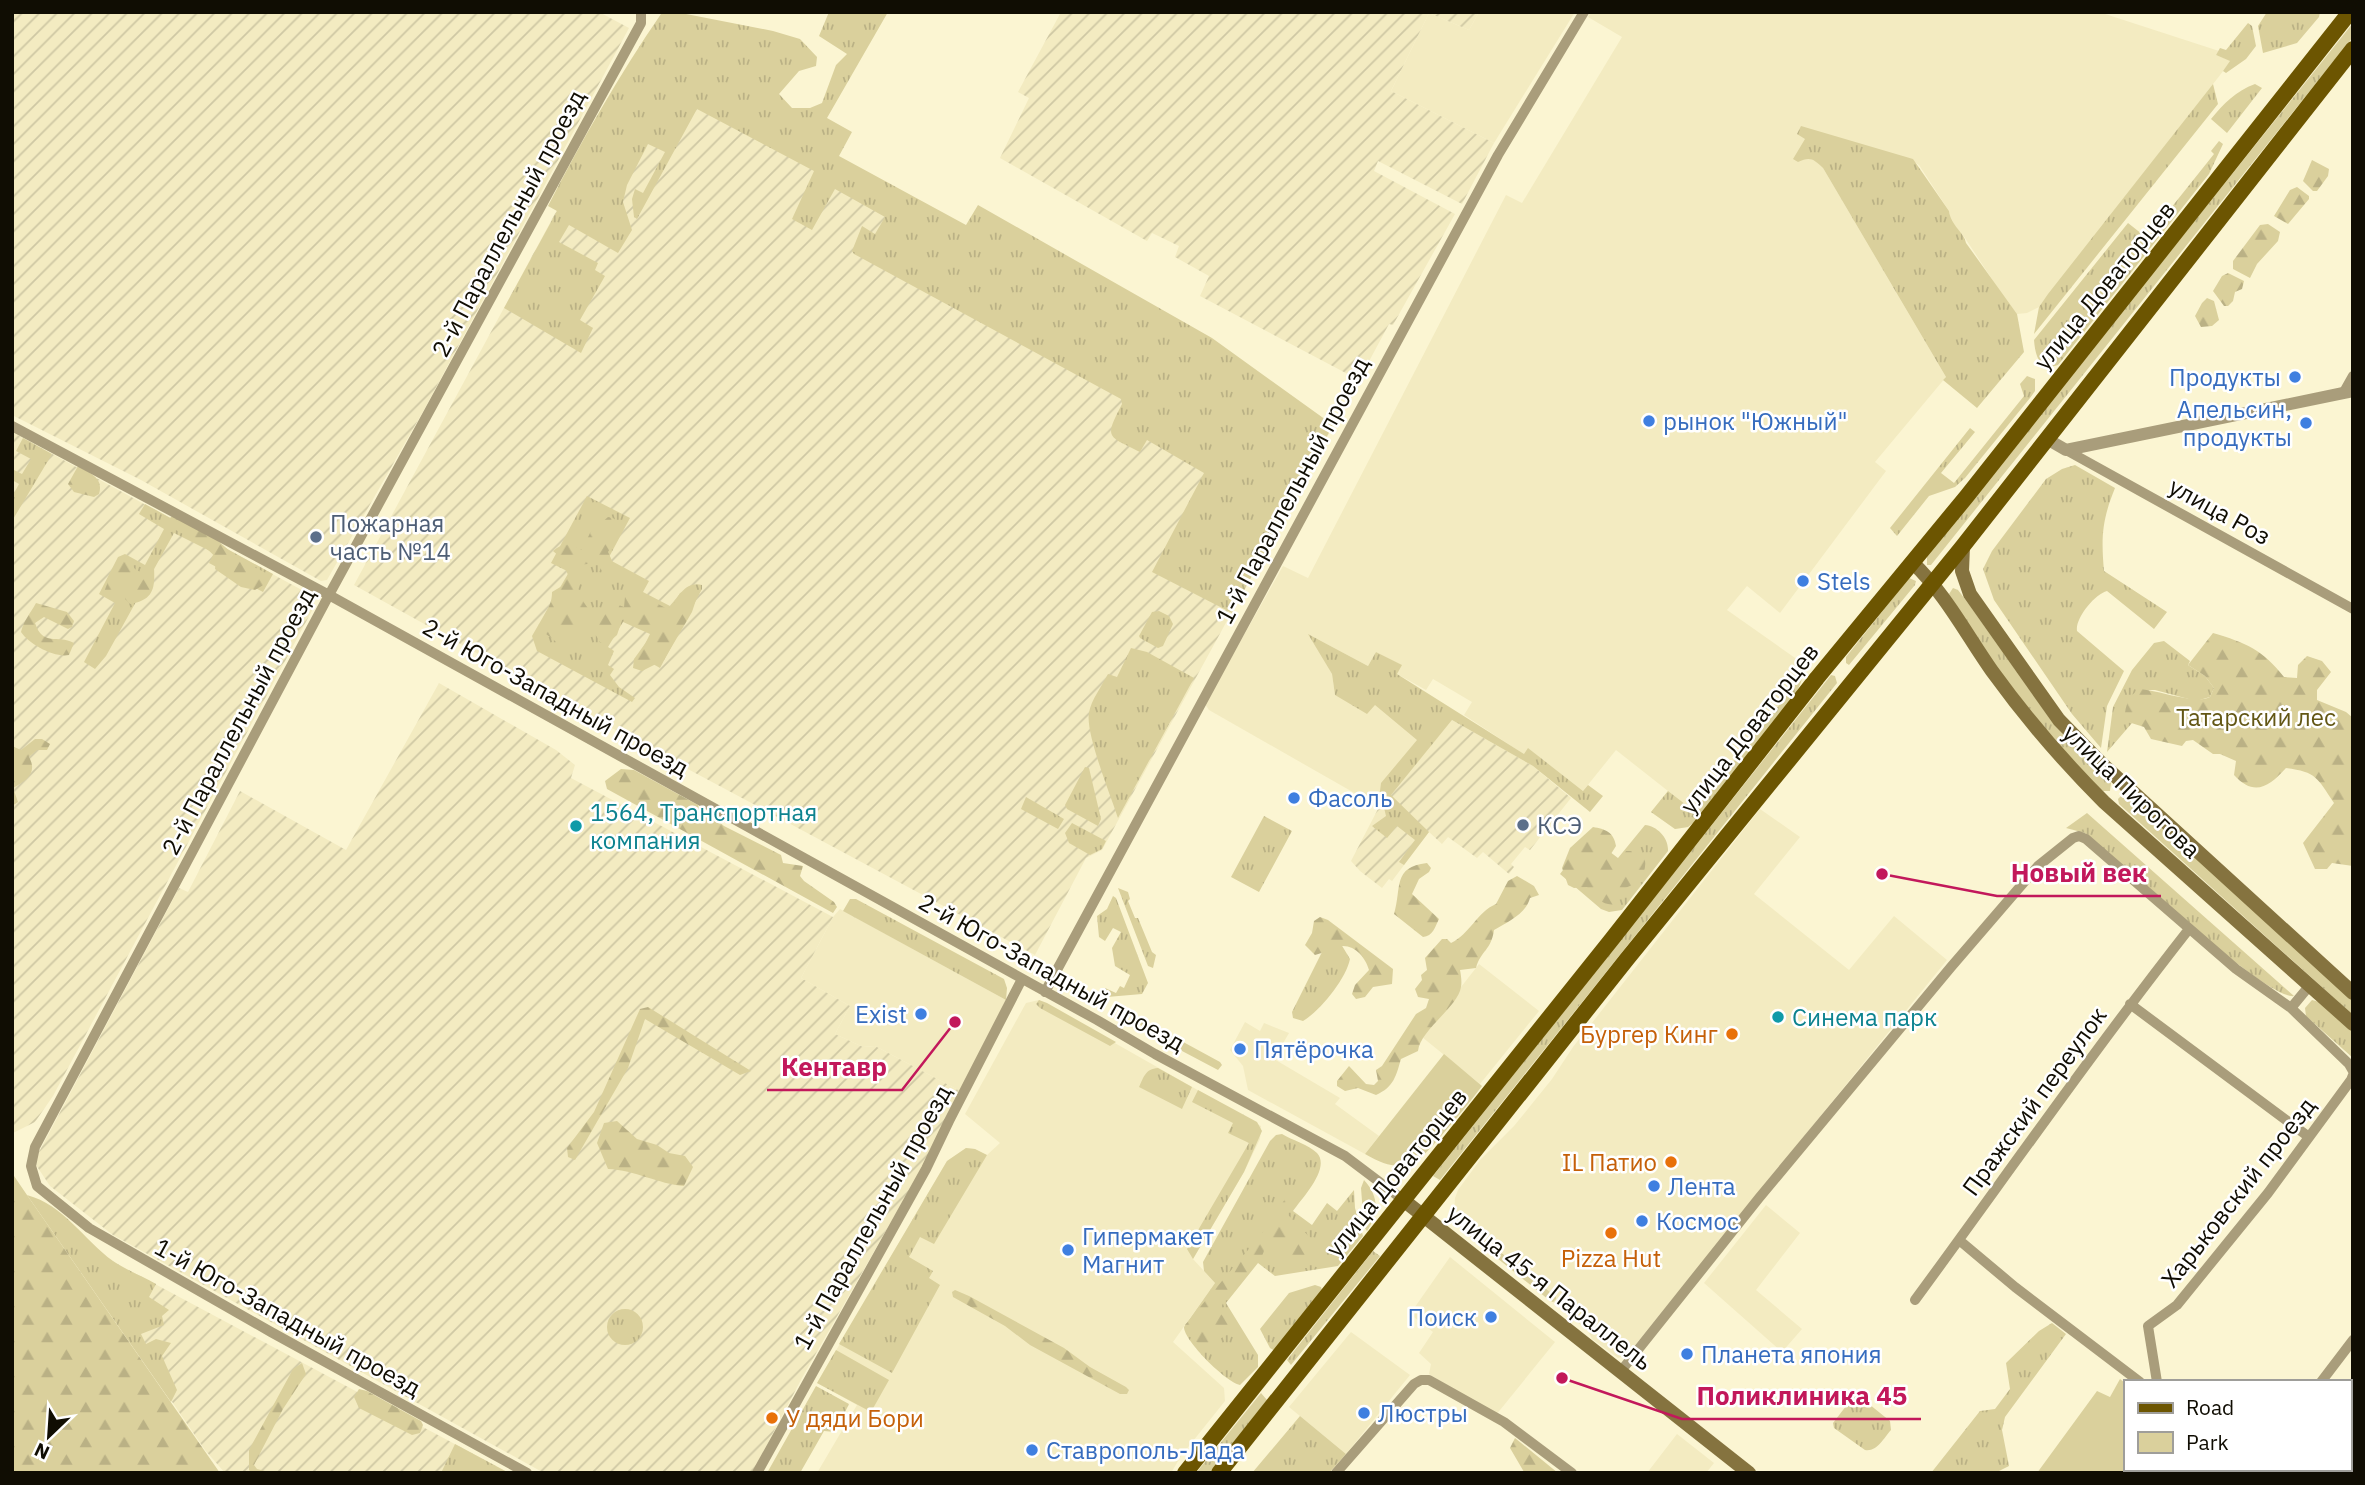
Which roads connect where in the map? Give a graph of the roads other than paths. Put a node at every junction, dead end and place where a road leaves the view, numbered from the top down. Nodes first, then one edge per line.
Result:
1 (1584, 12) edge
2 (2350, 12) edge
3 (641, 17) edge
4 (2353, 49) edge
5 (2353, 376) edge
6 (2348, 391) edge
7 (12, 426) edge
8 (2047, 439) junction
9 (2066, 450) junction
10 (1963, 546) junction
11 (1912, 562) junction
12 (1933, 582) junction
13 (329, 595) junction
14 (2353, 609) edge
15 (2122, 782) junction
16 (2104, 802) junction
17 (2189, 929) junction
18 (1022, 979) junction
19 (2310, 985) junction
20 (1045, 992) junction
21 (2353, 993) edge
22 (2130, 1004) junction
23 (2291, 1008) junction
24 (2353, 1024) edge
25 (2351, 1070) edge
26 (2308, 1138) junction
27 (37, 1186) joint
28 (1402, 1199) junction
29 (1422, 1215) junction
30 (1959, 1240) junction
31 (1914, 1300) dead end
32 (2353, 1340) edge
33 (1621, 1371) junction
34 (2137, 1380) edge
35 (2157, 1380) edge
36 (2323, 1380) edge
37 (527, 1473) edge
38 (757, 1473) edge
39 (1185, 1473) edge
40 (1219, 1473) edge
41 (1336, 1473) edge
42 (1572, 1473) edge
43 (1749, 1473) edge

1 - 20 street, 1-й Параллельный проезд
2 - 11 main road, улица Доваторцев
3 - 13 street, 2-й Параллельный проезд
4 - 8 main road, улица Доваторцев
5 - 6 street
6 - 9 street
7 - 13 street, 2-й Юго-Западный проезд
8 - 9 street
8 - 10 main road, улица Доваторцев
9 - 14 street, улица Роз
10 - 12 main road, улица Доваторцев
10 - 15 main road, улица Пирогова
11 - 12 main road, улица Пирогова
11 - 28 main road, улица Доваторцев
12 - 16 main road, улица Пирогова
12 - 29 main road, улица Доваторцев
13 - 18 street, 2-й Юго-Западный проезд
13 - 27 street, 2-й Параллельный проезд
15 - 16 main road
15 - 21 main road, улица Пирогова
16 - 19 main road, улица Пирогова
17 - 22 street, Пражский переулок
17 - 23 street
17 - 33 street
18 - 20 street, 2-й Юго-Западный проезд
18 - 38 street, 1-й Параллельный проезд
19 - 23 street
19 - 24 main road, улица Пирогова
20 - 28 street, 2-й Юго-Западный проезд
22 - 26 street
22 - 30 street, Пражский переулок
23 - 25 street
25 - 26 street, Харьковский проезд
26 - 35 street, Харьковский проезд
27 - 37 street, 1-й Юго-Западный проезд
28 - 29 main road, улица 45-я Параллель
28 - 39 main road, улица Доваторцев
29 - 33 main road, улица 45-я Параллель
29 - 40 main road, улица Доваторцев
30 - 31 street, Пражский переулок
30 - 34 street
32 - 36 street
33 - 43 main road, улица 45-я Параллель
41 - 42 street

